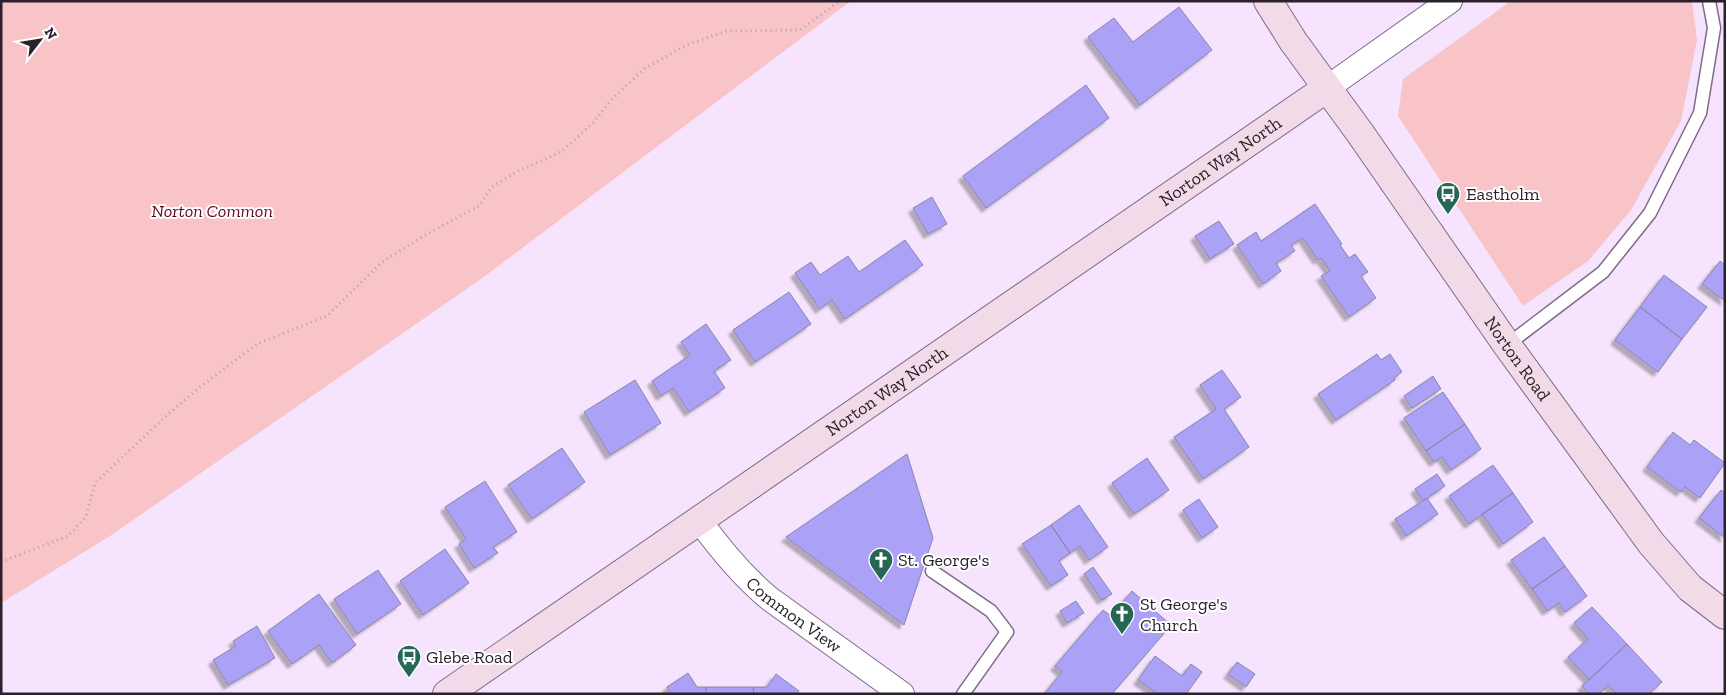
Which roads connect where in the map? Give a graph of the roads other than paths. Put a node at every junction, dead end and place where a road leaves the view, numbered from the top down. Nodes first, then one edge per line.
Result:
1 (1268, 1) edge
2 (1450, 1) edge
3 (1708, 1) edge
4 (1327, 88) junction
5 (1506, 345) junction
6 (699, 520) junction
7 (932, 571) dead end
8 (1725, 615) edge
9 (446, 694) edge
10 (902, 694) edge
11 (962, 694) edge

1 - 4 street, Norton Road
2 - 4 street
3 - 5 lane
4 - 5 street, Norton Road
4 - 6 street, Norton Way North
5 - 8 street, Norton Road
6 - 9 street, Norton Way North
6 - 10 street, Common View
7 - 11 lane

